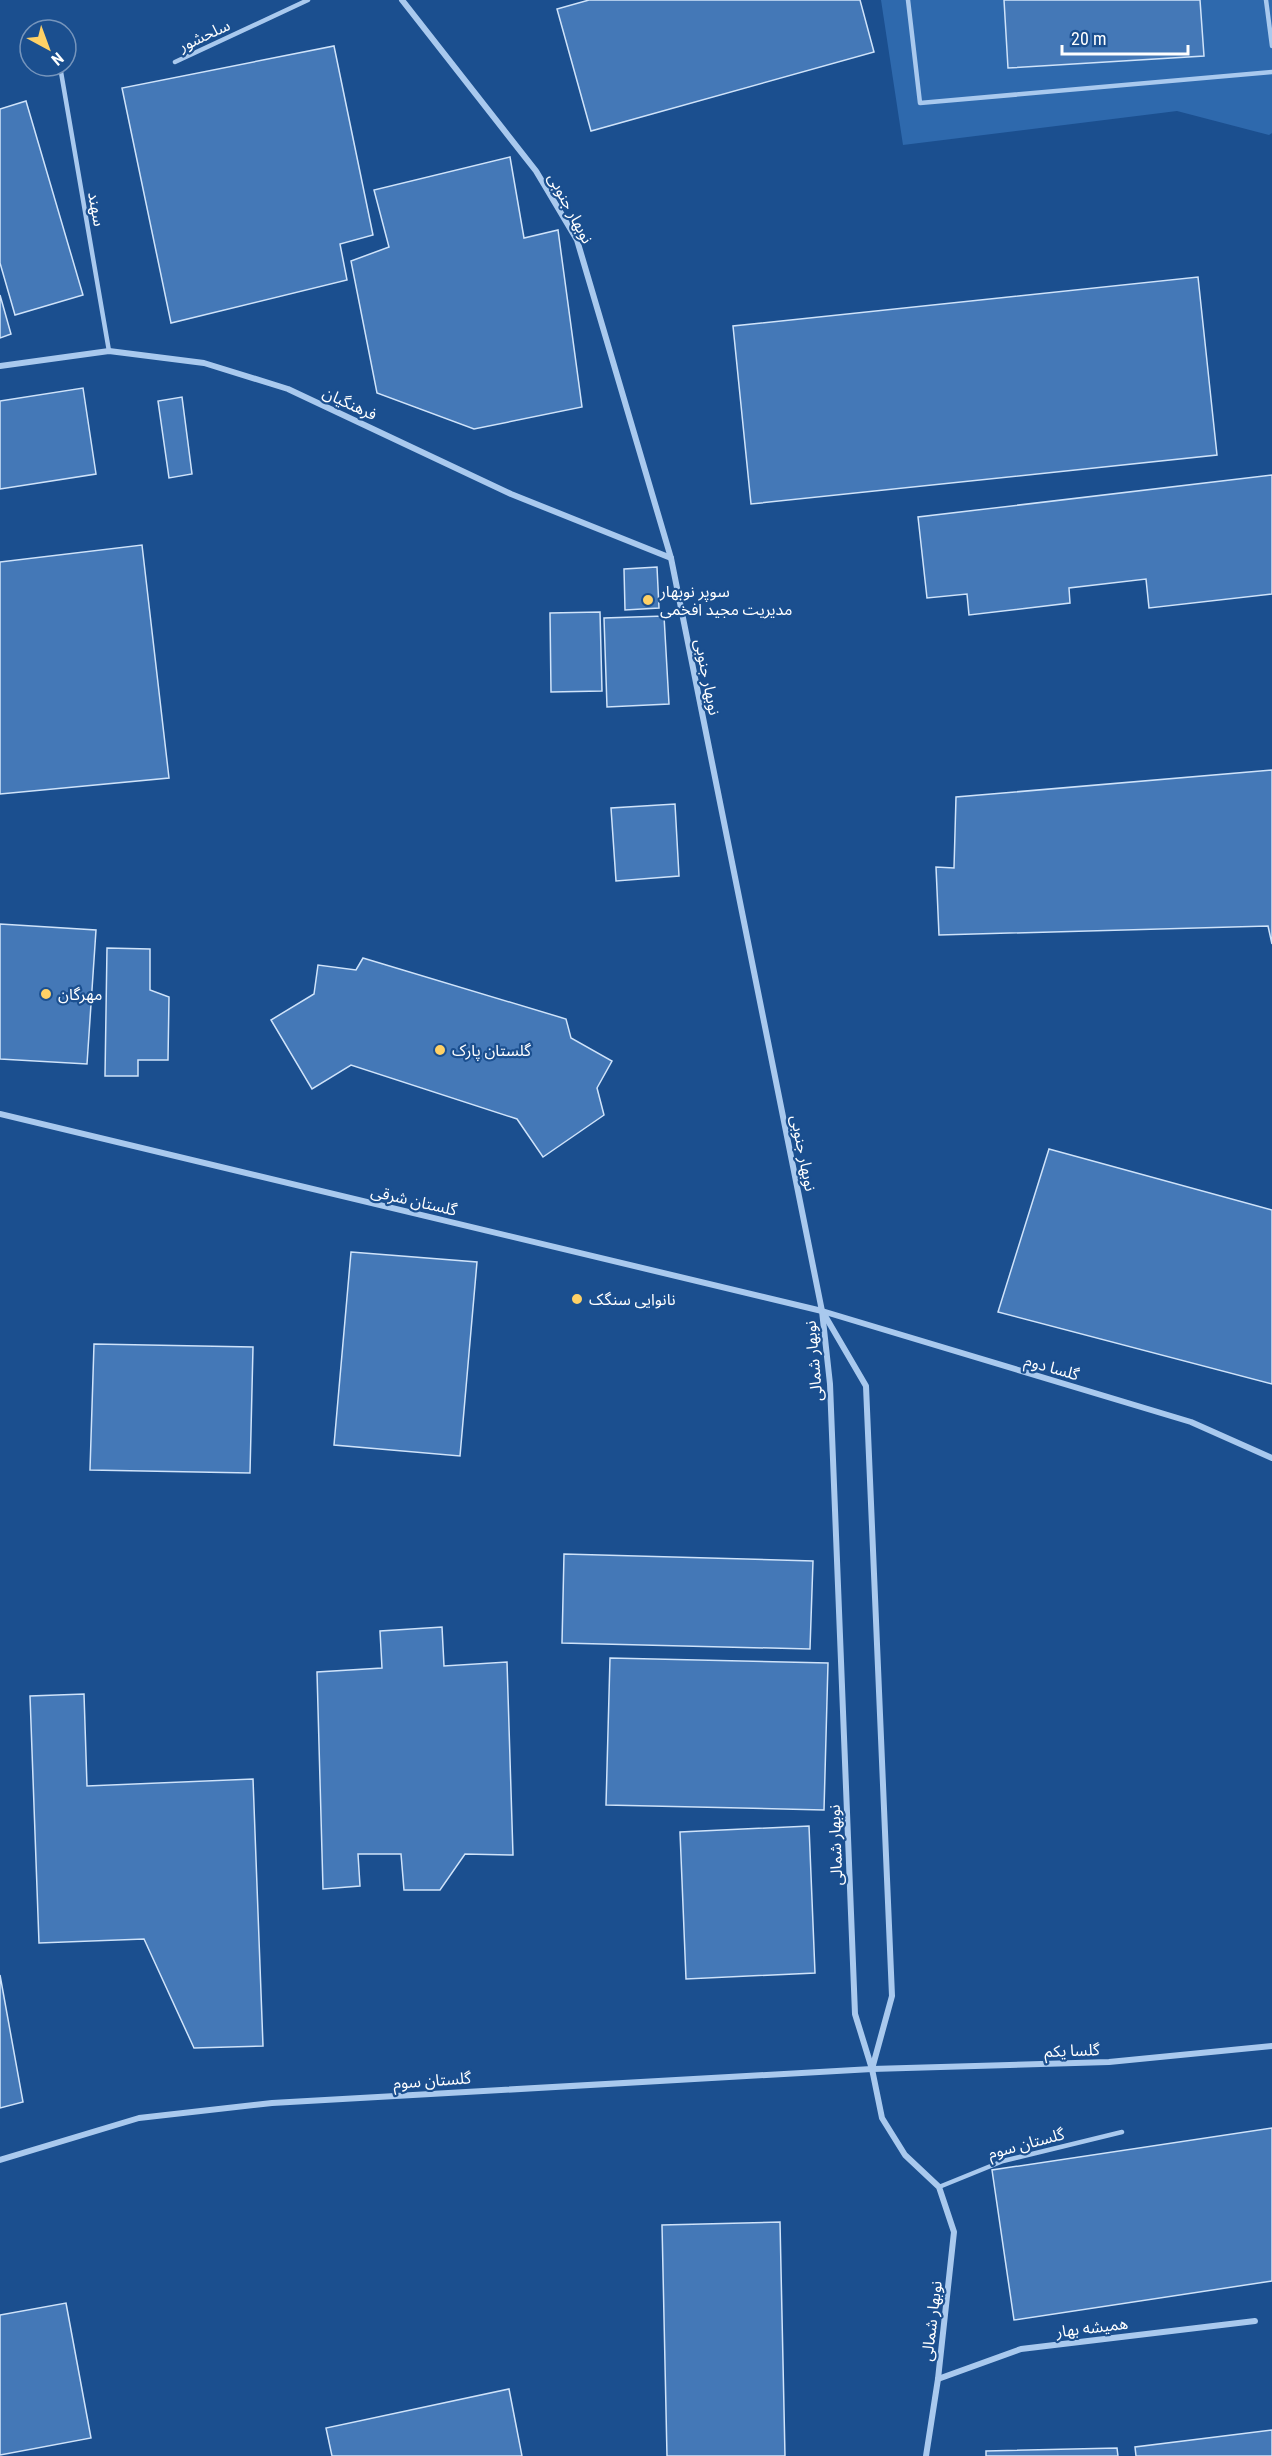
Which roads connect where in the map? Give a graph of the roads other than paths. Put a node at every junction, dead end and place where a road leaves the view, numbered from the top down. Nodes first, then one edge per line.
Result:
1 (308, 0) edge
2 (402, 0) edge
3 (908, 0) edge
4 (1266, 0) edge
5 (1272, 46) edge
6 (175, 62) dead end
7 (1272, 72) edge
8 (62, 78) edge
9 (109, 351) junction
10 (0, 366) edge
11 (670, 558) junction
12 (0, 1114) edge
13 (822, 1311) junction
14 (1272, 1458) edge
15 (1272, 2046) edge
16 (872, 2069) junction
17 (1122, 2132) dead end
18 (0, 2160) edge
19 (939, 2187) junction
20 (1255, 2321) dead end
21 (938, 2379) junction
22 (926, 2456) edge

1 - 6 lane, سلحشور
2 - 11 street, نوبهار جنوبی
3 - 7 lane
4 - 5 lane
8 - 9 lane, سهند
9 - 10 street, فرهنگیان
9 - 11 street, فرهنگیان
11 - 13 street, نوبهار جنوبی
12 - 13 street, گلستان شرقی
13 - 14 street, گلسا دوم
13 - 16 street, نوبهار شمالی
13 - 16 street, نوبهار شمالی
15 - 16 street, گلسا يكم
16 - 18 street, گلستان سوم
16 - 19 street, نوبهار شمالی
17 - 19 lane, گلستان سوم
19 - 21 street, نوبهار شمالی
20 - 21 street, همیشه بهار
21 - 22 street, نوبهار شمالی

